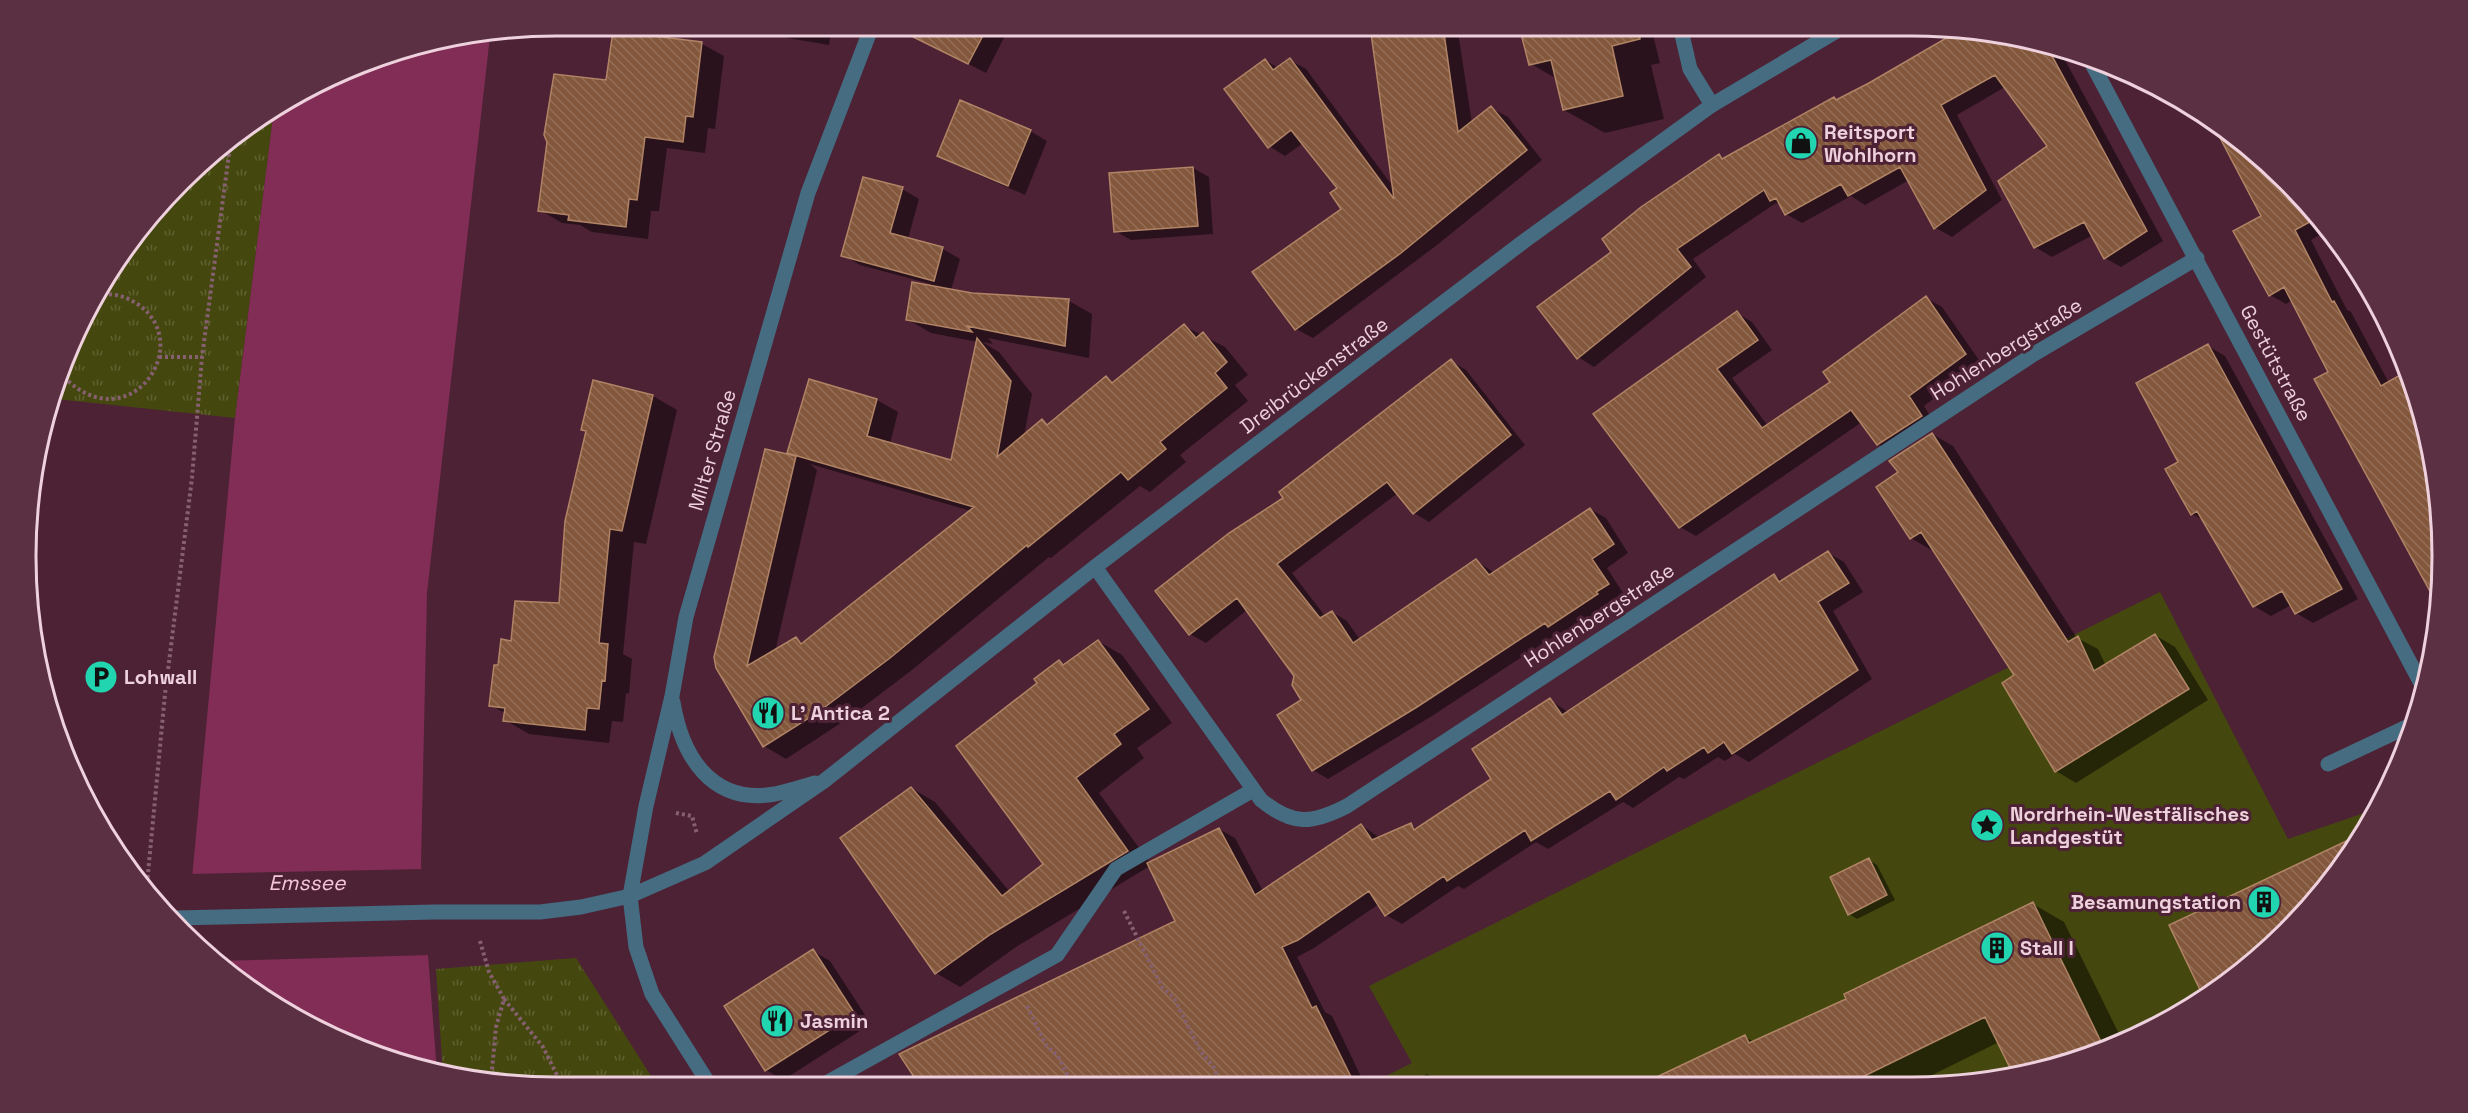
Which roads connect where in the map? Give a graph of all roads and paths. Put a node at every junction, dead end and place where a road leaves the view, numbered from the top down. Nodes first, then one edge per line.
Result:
1 (868, 36) edge
2 (1682, 36) edge
3 (1828, 36) edge
4 (2096, 70) edge
5 (1712, 105) junction
6 (229, 152) edge
7 (2197, 258) junction
8 (107, 295) edge
9 (159, 357) junction
10 (202, 357) junction
11 (67, 380) edge
12 (1095, 567) junction
13 (2417, 677) edge
14 (672, 696) junction
15 (2402, 729) edge
16 (2328, 764) dead end
17 (824, 781) junction
18 (1253, 790) junction
19 (646, 806) junction
20 (705, 863) junction
21 (148, 878) edge
22 (1101, 892) junction
23 (630, 896) junction
24 (471, 912) junction
25 (182, 918) edge
26 (1014, 978) junction
27 (504, 999) junction
28 (492, 1073) edge
29 (558, 1077) edge
30 (705, 1077) edge
31 (837, 1077) edge
32 (1068, 1077) edge
33 (1218, 1077) edge

1 - 14 street, Milter Straße
2 - 5 street
3 - 5 street, Dreibrückenstraße
4 - 7 street, Gestütstraße
5 - 12 street, Dreibrückenstraße
6 - 10 path
7 - 13 street, Gestütstraße
7 - 18 street, Hohlenbergstraße
8 - 9 path
9 - 10 path
9 - 11 path
10 - 21 path
12 - 17 street, Dreibrückenstraße
12 - 18 street, Hohlenbergstraße
14 - 17 street, Dreibrückenstraße
14 - 19 street, Milter Straße
15 - 16 street
17 - 20 street, Dreibrückenstraße
18 - 22 street
19 - 20 path
19 - 23 street, Milter Straße
20 - 23 street, Dreibrückenstraße
22 - 26 street
22 - 33 path
23 - 24 street, Dreibrückenstraße
23 - 30 street, Milter Straße
24 - 25 street, Dreibrückenstraße
24 - 27 path
26 - 31 street
26 - 32 path
27 - 28 path
27 - 29 path

